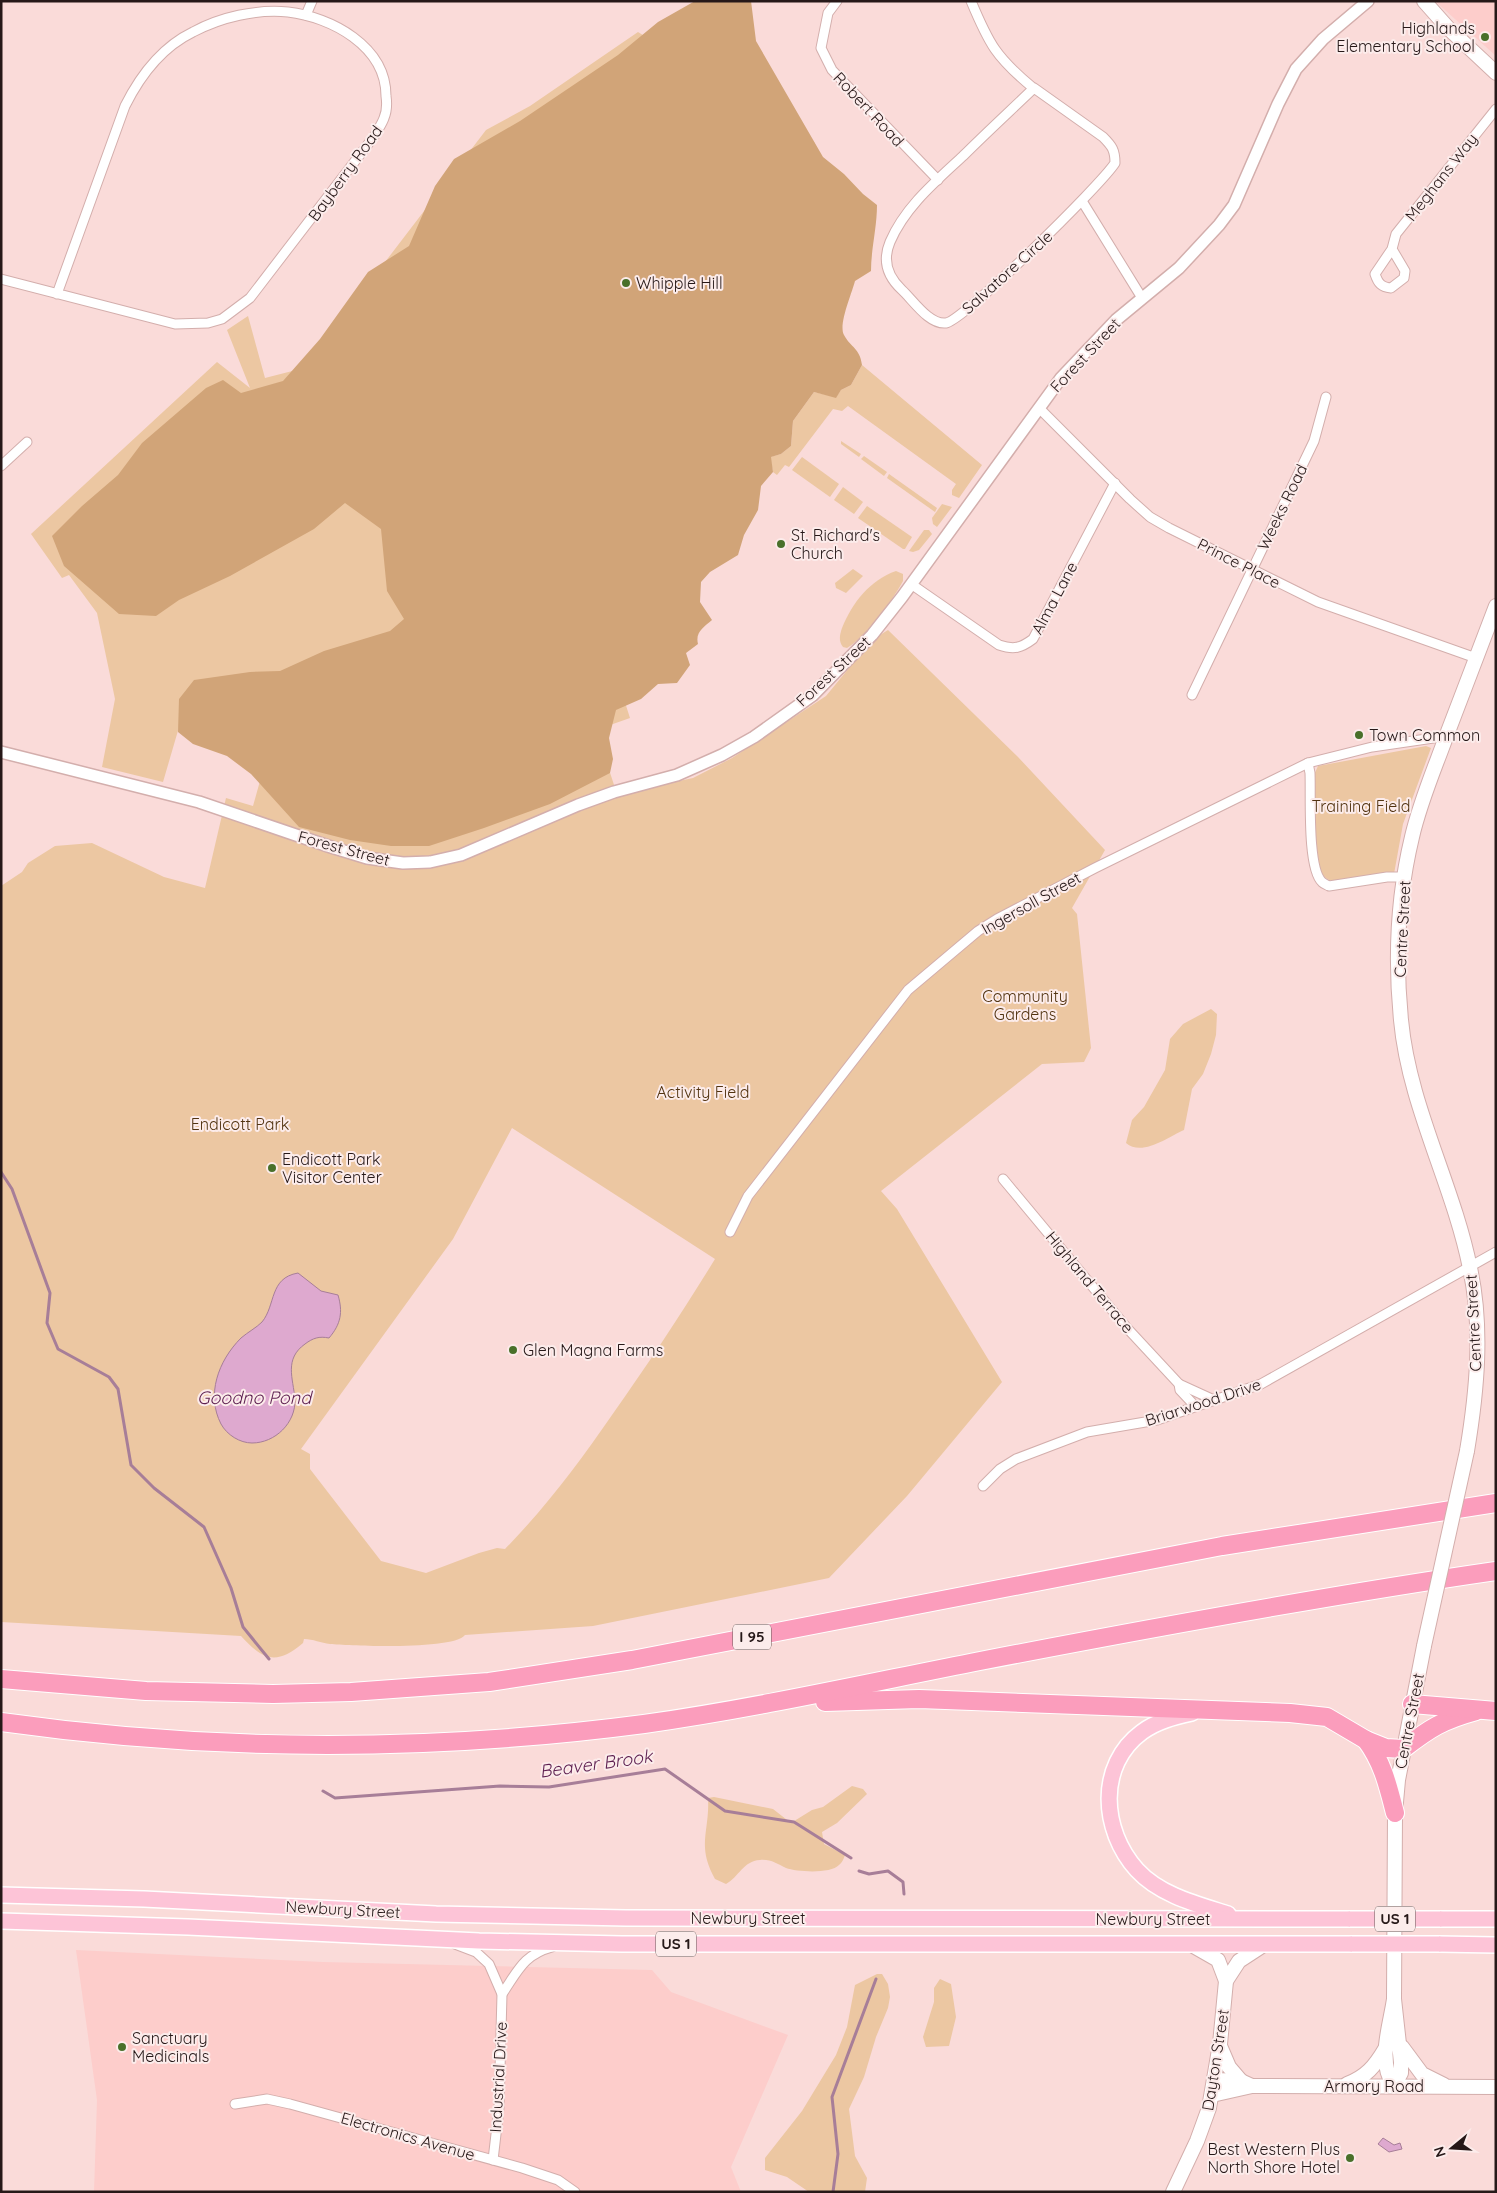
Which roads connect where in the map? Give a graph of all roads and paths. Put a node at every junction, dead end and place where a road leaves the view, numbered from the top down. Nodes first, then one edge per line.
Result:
1 (312, 1) edge
2 (837, 1) edge
3 (972, 1) edge
4 (1368, 1) edge
5 (1424, 1) edge
6 (306, 15) junction
7 (1496, 73) edge
8 (1034, 88) junction
9 (1496, 109) edge
10 (938, 180) junction
11 (1082, 200) junction
12 (1392, 249) dead end
13 (1, 279) edge
14 (57, 294) junction
15 (1142, 298) junction
16 (1326, 396) dead end
17 (1039, 408) junction
18 (27, 442) dead end
19 (1, 466) edge
20 (1115, 483) junction
21 (1252, 569) junction
22 (911, 584) junction
23 (1496, 606) edge
24 (1476, 658) junction
25 (1192, 695) dead end
26 (1447, 736) junction
27 (1, 752) edge
28 (1308, 764) junction
29 (1405, 877) junction
30 (1003, 1179) dead end
31 (730, 1232) dead end
32 (1496, 1252) edge
33 (1470, 1267) junction
34 (1179, 1384) junction
35 (1214, 1400) junction
36 (1195, 1406) junction
37 (984, 1486) dead end
38 (1496, 1503) edge
39 (1496, 1572) edge
40 (1, 1679) edge
41 (1412, 1704) junction
42 (752, 1706) junction
43 (1205, 1710) junction
44 (1476, 1711) junction
45 (1496, 1711) edge
46 (1, 1722) edge
47 (1366, 1740) junction
48 (1403, 1749) junction
49 (1395, 1813) junction
50 (1, 1895) edge
51 (1241, 1919) junction
52 (1496, 1919) edge
53 (1, 1921) edge
54 (443, 1940) junction
55 (566, 1943) junction
56 (1190, 1944) junction
57 (1265, 1944) junction
58 (1496, 1945) edge
59 (1226, 1981) junction
60 (502, 1994) junction
61 (1394, 1999) junction
62 (1220, 2044) junction
63 (1401, 2046) junction
64 (1385, 2048) junction
65 (1215, 2080) junction
66 (1246, 2083) junction
67 (1342, 2086) junction
68 (1394, 2086) junction
69 (1449, 2087) junction
70 (1496, 2087) edge
71 (1212, 2095) junction
72 (236, 2104) dead end
73 (493, 2160) junction
74 (576, 2192) edge
75 (1173, 2192) edge

1 - 6 street
2 - 10 street, Robert Road
3 - 8 street
4 - 15 street, Forest Street
5 - 7 main road
6 - 14 street, Bayberry Road
6 - 14 street, Bayberry Road
8 - 10 street, Salvatore Circle
8 - 11 street, Salvatore Circle
9 - 12 street, Meghans Way
10 - 11 street, Salvatore Circle
11 - 15 street
13 - 14 street, Bayberry Road
15 - 17 street, Forest Street
16 - 21 street, Weeks Road
17 - 20 street, Prince Place
17 - 22 street, Forest Street
18 - 19 street
20 - 21 street, Prince Place
20 - 22 street, Alma Lane
21 - 24 street, Prince Place
21 - 25 street, Weeks Road
22 - 27 street, Forest Street
23 - 24 main road, Centre Street
24 - 26 main road, Centre Street
26 - 28 street, Ingersoll Street
26 - 29 main road, Centre Street
28 - 29 street
28 - 31 street, Ingersoll Street
29 - 33 main road, Centre Street
30 - 34 street, Highland Terrace
32 - 33 street, Briarwood Drive
33 - 35 street, Briarwood Drive
33 - 41 main road, Centre Street, bridge
34 - 35 street, Highland Terrace
34 - 36 street, Highland Terrace
35 - 36 street, Briarwood Drive
36 - 37 street, Briarwood Drive
38 - 40 highway, I 95
39 - 42 highway
41 - 44 highway
41 - 48 main road, Centre Street
42 - 43 highway
42 - 46 highway
43 - 47 highway
43 - 51 main road
44 - 45 highway
44 - 48 highway
47 - 48 highway
47 - 49 highway
48 - 49 main road, Centre Street
49 - 61 main road, Centre Street
50 - 51 main road, Newbury Street / US 1
51 - 52 main road, Newbury Street / US 1, bridge
53 - 54 main road, Newbury Street / US 1
54 - 55 main road, Newbury Street / US 1
54 - 60 street, Industrial Drive
55 - 56 main road, Newbury Street / US 1
55 - 60 street
56 - 57 main road, Newbury Street / US 1
56 - 59 main road
57 - 58 main road, Newbury Street / US 1, bridge
57 - 59 main road, Dayton Street
59 - 62 main road, Dayton Street
60 - 73 street, Industrial Drive
61 - 63 main road, Centre Street
61 - 64 main road, Centre Street
62 - 65 main road, Dayton Street
62 - 66 main road
63 - 68 main road, Centre Street
63 - 69 main road
64 - 67 main road
64 - 68 main road, Centre Street
65 - 66 main road, Armory Road
65 - 71 main road, Dayton Street
66 - 67 main road, Armory Road
66 - 71 main road, Armory Road
67 - 68 main road, Armory Road
68 - 69 main road, Armory Road
69 - 70 main road, Armory Road
71 - 75 main road, Dayton Street
72 - 73 street, Electronics Avenue
73 - 74 street, Electronics Avenue

